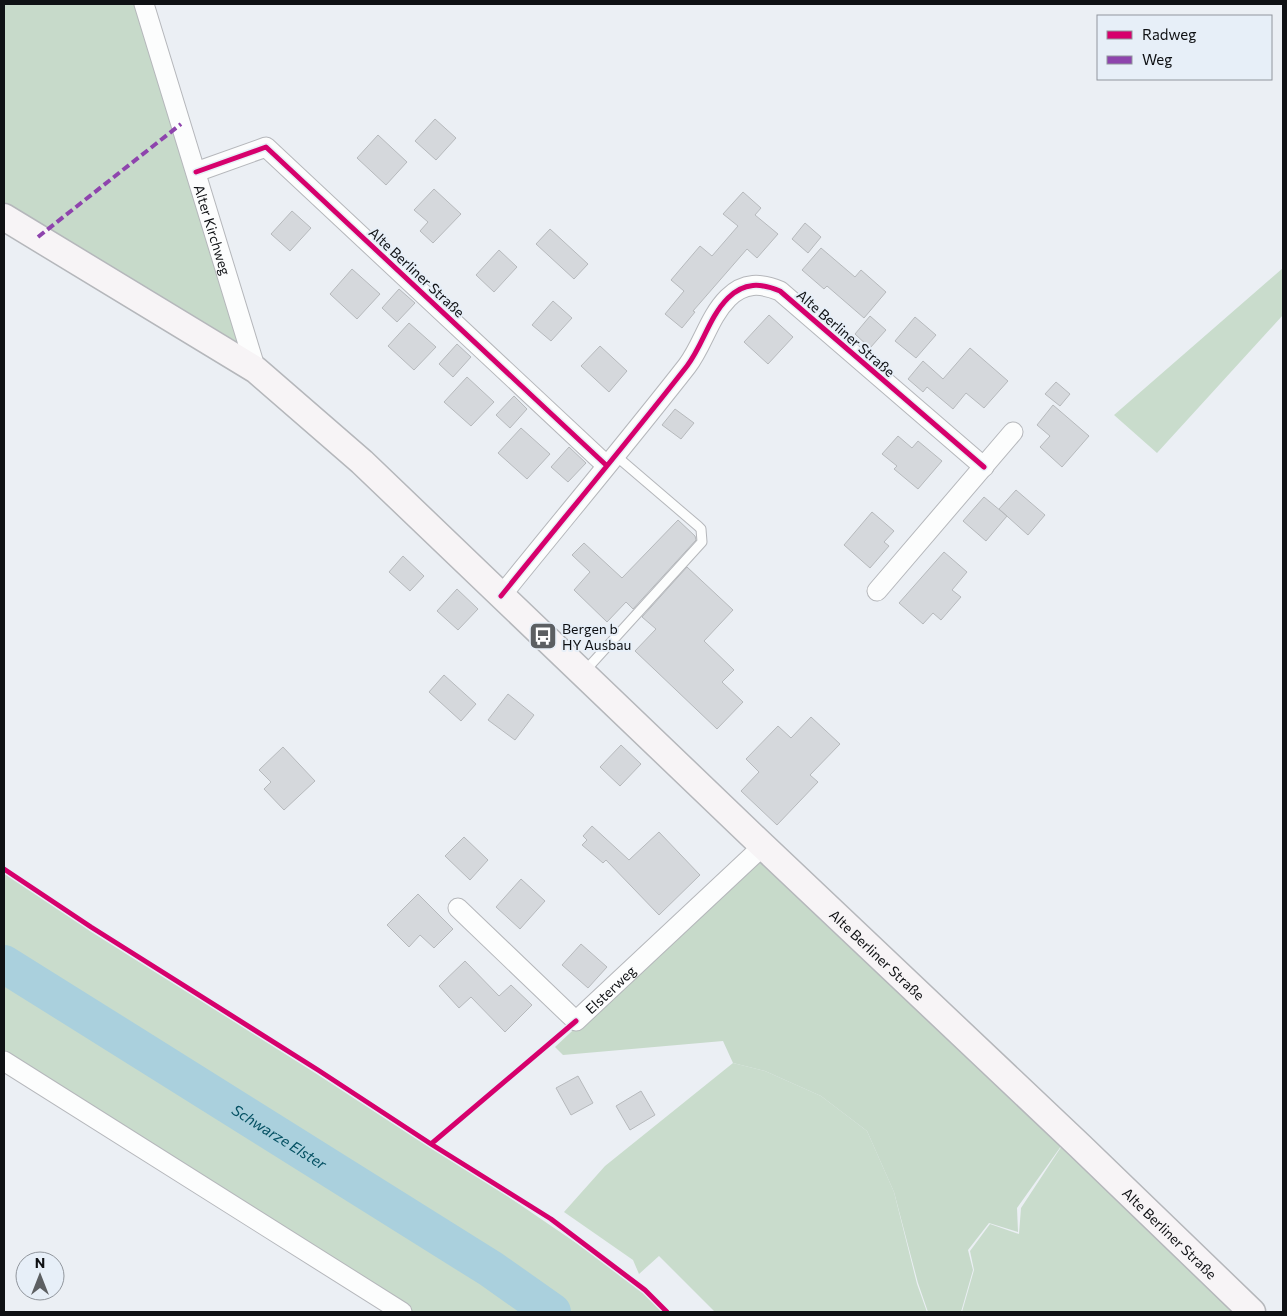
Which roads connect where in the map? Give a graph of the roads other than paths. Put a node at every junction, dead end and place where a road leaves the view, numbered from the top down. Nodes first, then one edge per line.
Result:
1 (144, 4) edge
2 (196, 172) junction
3 (4, 217) edge
4 (256, 370) junction
5 (1014, 432) dead end
6 (611, 460) junction
7 (984, 467) junction
8 (877, 591) dead end
9 (502, 596) junction
10 (582, 673) junction
11 (763, 846) junction
12 (458, 908) dead end
13 (4, 1061) edge
14 (402, 1312) edge
15 (1252, 1312) edge

1 - 2 street, Alter Kirchweg
2 - 4 street, Alter Kirchweg
2 - 6 street, Alte Berliner Straße
3 - 4 main road, Alte Berliner Straße
4 - 9 main road, Alte Berliner Straße
5 - 7 street
6 - 7 street, Alte Berliner Straße
6 - 9 street, Alte Berliner Straße
6 - 10 lane
7 - 8 street
9 - 10 main road, Alte Berliner Straße
10 - 11 main road, Alte Berliner Straße
11 - 12 street, Elsterweg
11 - 15 main road, Alte Berliner Straße
13 - 14 street

